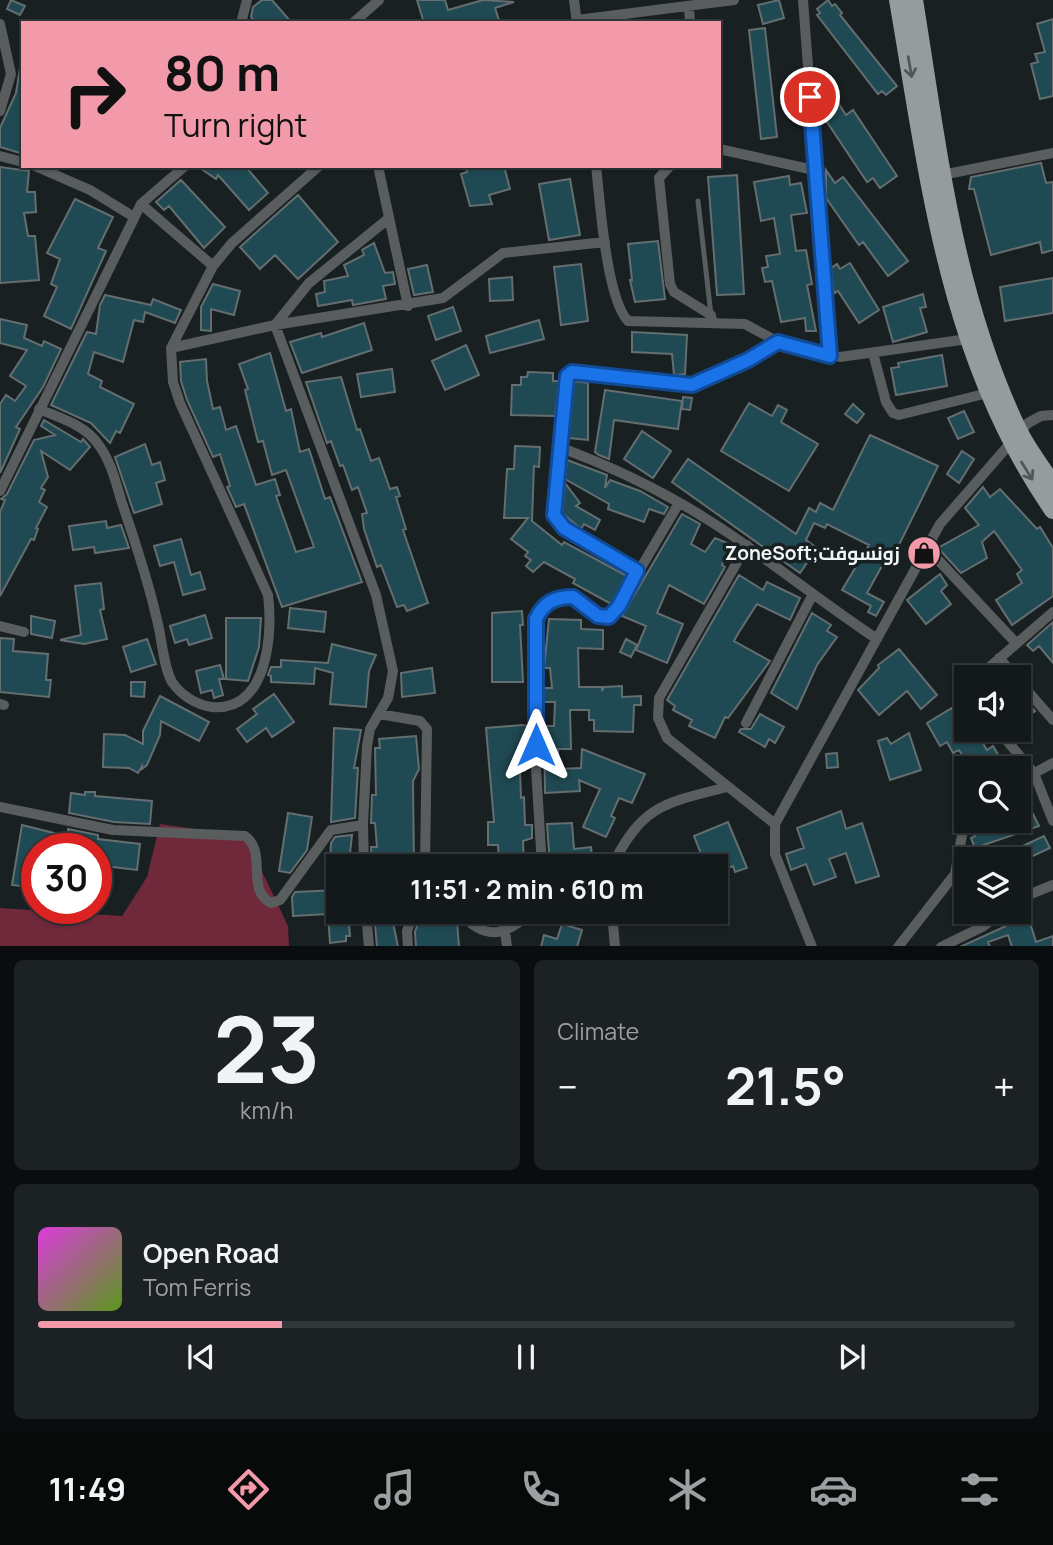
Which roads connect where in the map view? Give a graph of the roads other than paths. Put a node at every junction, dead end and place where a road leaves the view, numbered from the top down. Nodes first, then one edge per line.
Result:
1 (247, 0) edge
2 (379, 0) edge
3 (575, 0) edge
4 (733, 0) edge
5 (803, 0) edge
6 (898, 0) edge
7 (914, 0) edge
8 (689, 7) junction
9 (242, 21) edge
10 (357, 21) edge
11 (577, 21) edge
12 (690, 21) edge
13 (0, 24) edge
14 (0, 111) edge
15 (721, 149) edge
16 (1053, 153) edge
17 (0, 156) edge
18 (21, 161) edge
19 (40, 168) edge
20 (183, 168) edge
21 (317, 168) edge
22 (378, 168) edge
23 (596, 168) edge
24 (668, 168) edge
25 (814, 170) junction
26 (942, 175) junction
27 (698, 201) dead end
28 (141, 204) junction
29 (134, 217) junction
30 (388, 219) junction
31 (605, 243) junction
32 (212, 267) junction
33 (408, 306) junction
34 (712, 319) junction
35 (275, 325) junction
36 (975, 338) junction
37 (778, 342) junction
38 (171, 348) junction
39 (873, 353) junction
40 (830, 356) junction
41 (988, 393) junction
42 (40, 410) junction
43 (1053, 415) edge
44 (1015, 439) junction
45 (559, 447) junction
46 (1053, 485) edge
47 (0, 491) edge
48 (679, 503) junction
49 (1053, 510) edge
50 (747, 545) junction
51 (926, 547) junction
52 (637, 571) junction
53 (812, 596) junction
54 (1053, 612) edge
55 (0, 626) edge
56 (24, 632) dead end
57 (877, 639) junction
58 (1016, 643) junction
59 (999, 658) junction
60 (991, 665) edge
61 (1005, 665) edge
62 (1031, 695) edge
63 (379, 714) junction
64 (1053, 720) edge
65 (746, 723) dead end
66 (1008, 742) edge
67 (1053, 763) edge
68 (1034, 773) junction
69 (1031, 775) edge
70 (727, 787) junction
71 (0, 807) edge
72 (1053, 821) edge
73 (775, 824) junction
74 (363, 825) junction
75 (961, 833) edge
76 (364, 854) edge
77 (425, 854) edge
78 (541, 854) edge
79 (619, 854) edge
80 (1053, 885) edge
81 (1031, 894) edge
82 (367, 924) edge
83 (410, 924) edge
84 (471, 924) edge
85 (514, 924) edge
86 (613, 924) edge
87 (986, 924) edge
88 (505, 930) junction
89 (490, 933) junction
90 (369, 946) edge
91 (408, 946) edge
92 (493, 946) edge
93 (507, 946) edge
94 (615, 946) edge
95 (812, 946) edge
96 (899, 946) edge
97 (943, 946) edge

1 - 9 street
2 - 10 street
3 - 11 street
4 - 8 street
5 - 25 street
6 -> 36 main road
7 - 26 main road
8 - 11 street
8 - 12 street
13 - 14 street
15 - 25 street
16 - 26 street
17 - 18 street
19 - 29 street
20 - 28 street
21 - 32 street
22 - 30 street
23 - 31 street
24 - 34 street
25 - 40 street
26 - 36 main road
27 - 34 lane
28 - 29 street
28 - 32 street
29 - 42 street
30 - 33 street
30 - 35 street
31 - 33 street
31 - 34 street
32 - 38 street
33 - 35 street
34 - 37 street
35 - 38 street
35 - 63 street
36 - 39 street
36 - 41 main road
36 - 44 main road
37 - 40 street
37 - 45 street
38 - 42 street
39 - 40 street
39 - 41 street
41 - 44 main road
42 - 47 street
43 - 44 street
44 - 46 main road
44 -> 49 main road
44 - 51 street
45 - 48 street
45 - 52 street
48 - 50 street
48 - 52 street
50 - 53 street
50 - 70 street
51 - 57 street
51 - 58 street
52 - 78 street
53 - 57 street
53 - 65 street
54 - 58 street
55 - 56 street
57 - 73 street
58 - 59 street
59 - 60 street
59 - 61 street
62 - 64 street
63 - 74 street
63 - 77 street
66 - 68 street
67 - 68 street
68 - 69 street
68 - 72 street
70 - 73 street
70 - 79 street
71 - 74 street
73 - 95 street
74 - 76 street
75 - 96 street
80 - 81 street
82 - 90 street
83 - 91 street
84 - 89 street
85 - 88 street
86 - 94 street
87 - 97 street
88 - 89 street
88 - 93 street
89 - 92 street

